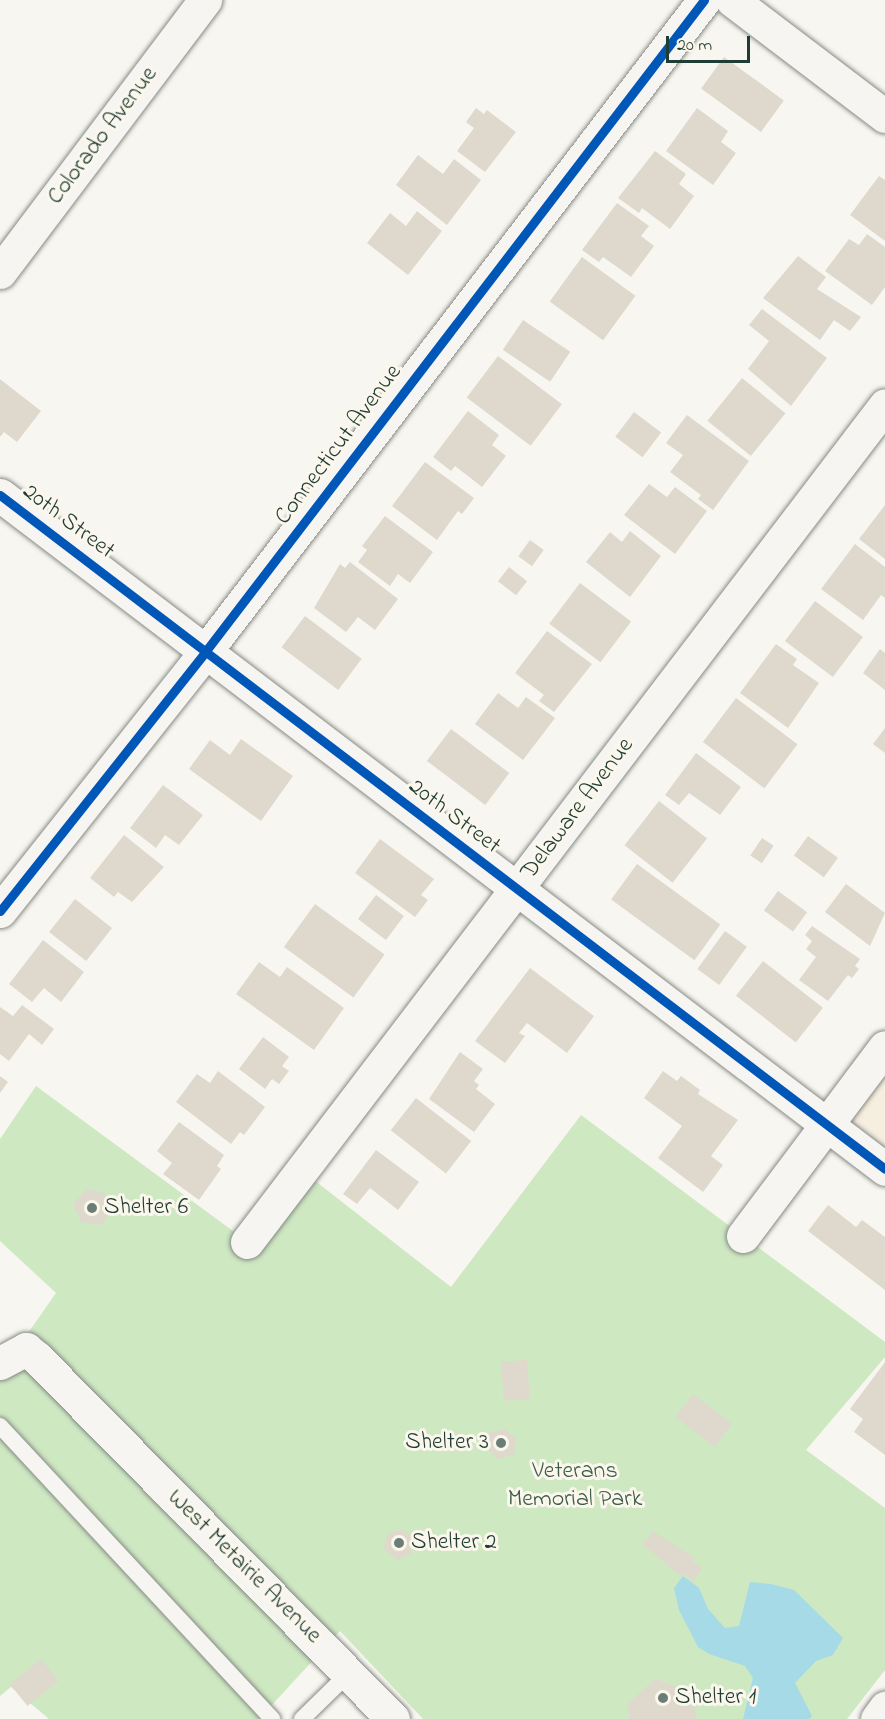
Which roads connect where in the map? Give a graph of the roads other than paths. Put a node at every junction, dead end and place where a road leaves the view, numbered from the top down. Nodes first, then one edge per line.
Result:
1 (205, 0) edge
2 (704, 0) edge
3 (732, 0) edge
4 (885, 116) edge
5 (0, 272) edge
6 (885, 405) edge
7 (0, 495) edge
8 (205, 652) junction
9 (517, 889) junction
10 (0, 910) edge
11 (885, 1047) edge
12 (827, 1125) junction
13 (885, 1169) edge
14 (743, 1236) dead end
15 (247, 1242) dead end
16 (0, 1363) edge
17 (0, 1425) edge
18 (350, 1672) junction
19 (885, 1708) edge
20 (272, 1719) edge
21 (302, 1719) edge
22 (393, 1719) edge
23 (877, 1719) edge

1 - 5 street, Colorado Avenue
2 - 8 street, Connecticut Avenue
3 - 4 street
6 - 9 street, Delaware Avenue
7 - 8 street, 20th Street
8 - 9 street, 20th Street
8 - 10 street, Connecticut Avenue
9 - 12 street, 20th Street
9 - 15 street, Delaware Avenue
11 - 12 street
12 - 13 street, 20th Street
12 - 14 street
16 - 18 street, West Metairie Avenue
17 - 20 lane
18 - 21 lane
18 - 22 street, West Metairie Avenue
19 - 23 street

